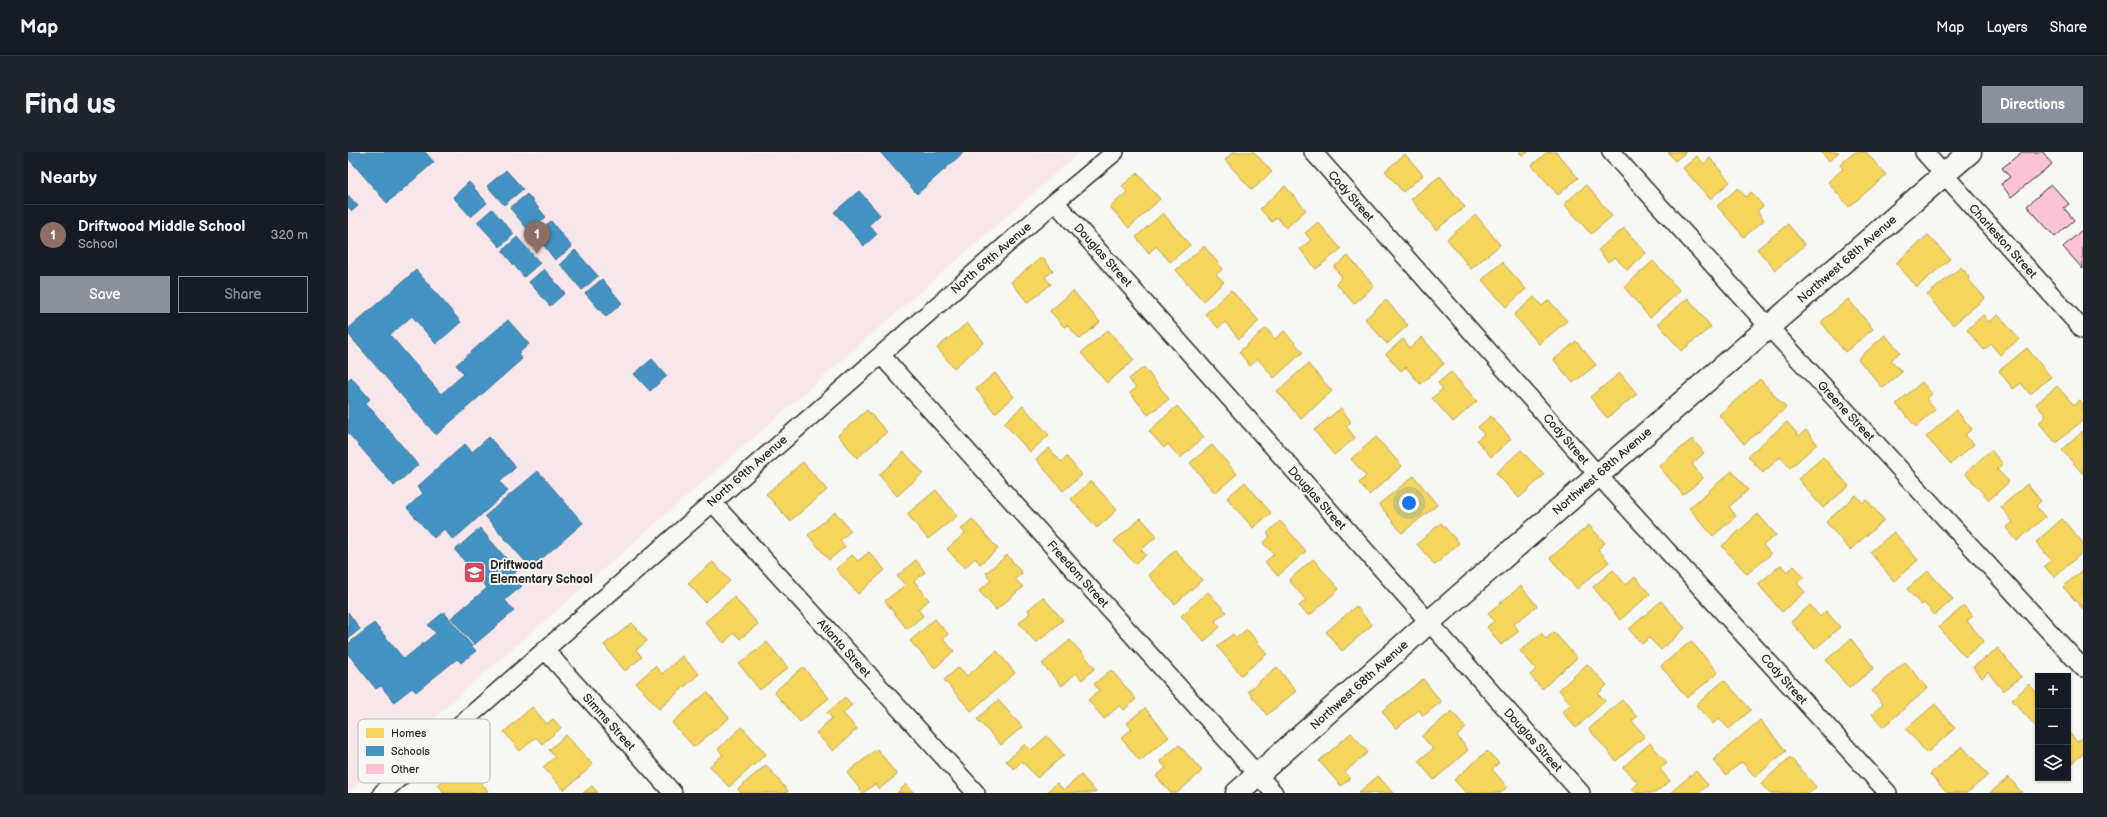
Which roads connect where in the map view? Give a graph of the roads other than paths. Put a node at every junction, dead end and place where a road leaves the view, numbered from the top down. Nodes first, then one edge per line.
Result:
1 (1114, 152) edge
2 (1312, 152) edge
3 (1611, 152) edge
4 (1924, 152) edge
5 (1970, 152) edge
6 (1944, 175) junction
7 (1055, 202) junction
8 (1769, 327) junction
9 (2083, 330) edge
10 (881, 355) junction
11 (1598, 475) junction
12 (712, 502) junction
13 (1428, 623) junction
14 (545, 650) junction
15 (2083, 668) edge
16 (466, 719) edge
17 (1258, 775) junction
18 (393, 783) edge
19 (382, 793) edge
20 (673, 793) edge
21 (976, 793) edge
22 (1237, 793) edge
23 (1274, 793) edge
24 (1581, 793) edge
25 (1888, 793) edge

1 - 7 street, North 69th Avenue
2 - 11 street, Cody Street
3 - 8 street, Greene Street
4 - 6 street, Charleston Street
5 - 6 street, Northwest 68th Avenue
6 - 8 street, Northwest 68th Avenue
6 - 9 street, Charleston Street
7 - 10 street, North 69th Avenue
7 - 13 street, Douglas Street
8 - 11 street, Northwest 68th Avenue
8 - 15 street, Greene Street
10 - 12 street, North 69th Avenue
10 - 17 street, Freedom Street
11 - 13 street, Northwest 68th Avenue
11 - 25 street, Cody Street
12 - 14 street, North 69th Avenue
12 - 21 street, Atlanta Street
13 - 17 street, Northwest 68th Avenue
13 - 24 street, Douglas Street
14 - 16 street, North 69th Avenue
14 - 20 street, Simms Street
17 - 22 street, Northwest 68th Avenue
17 - 23 street, Freedom Street
18 - 19 street, North 69th Avenue

